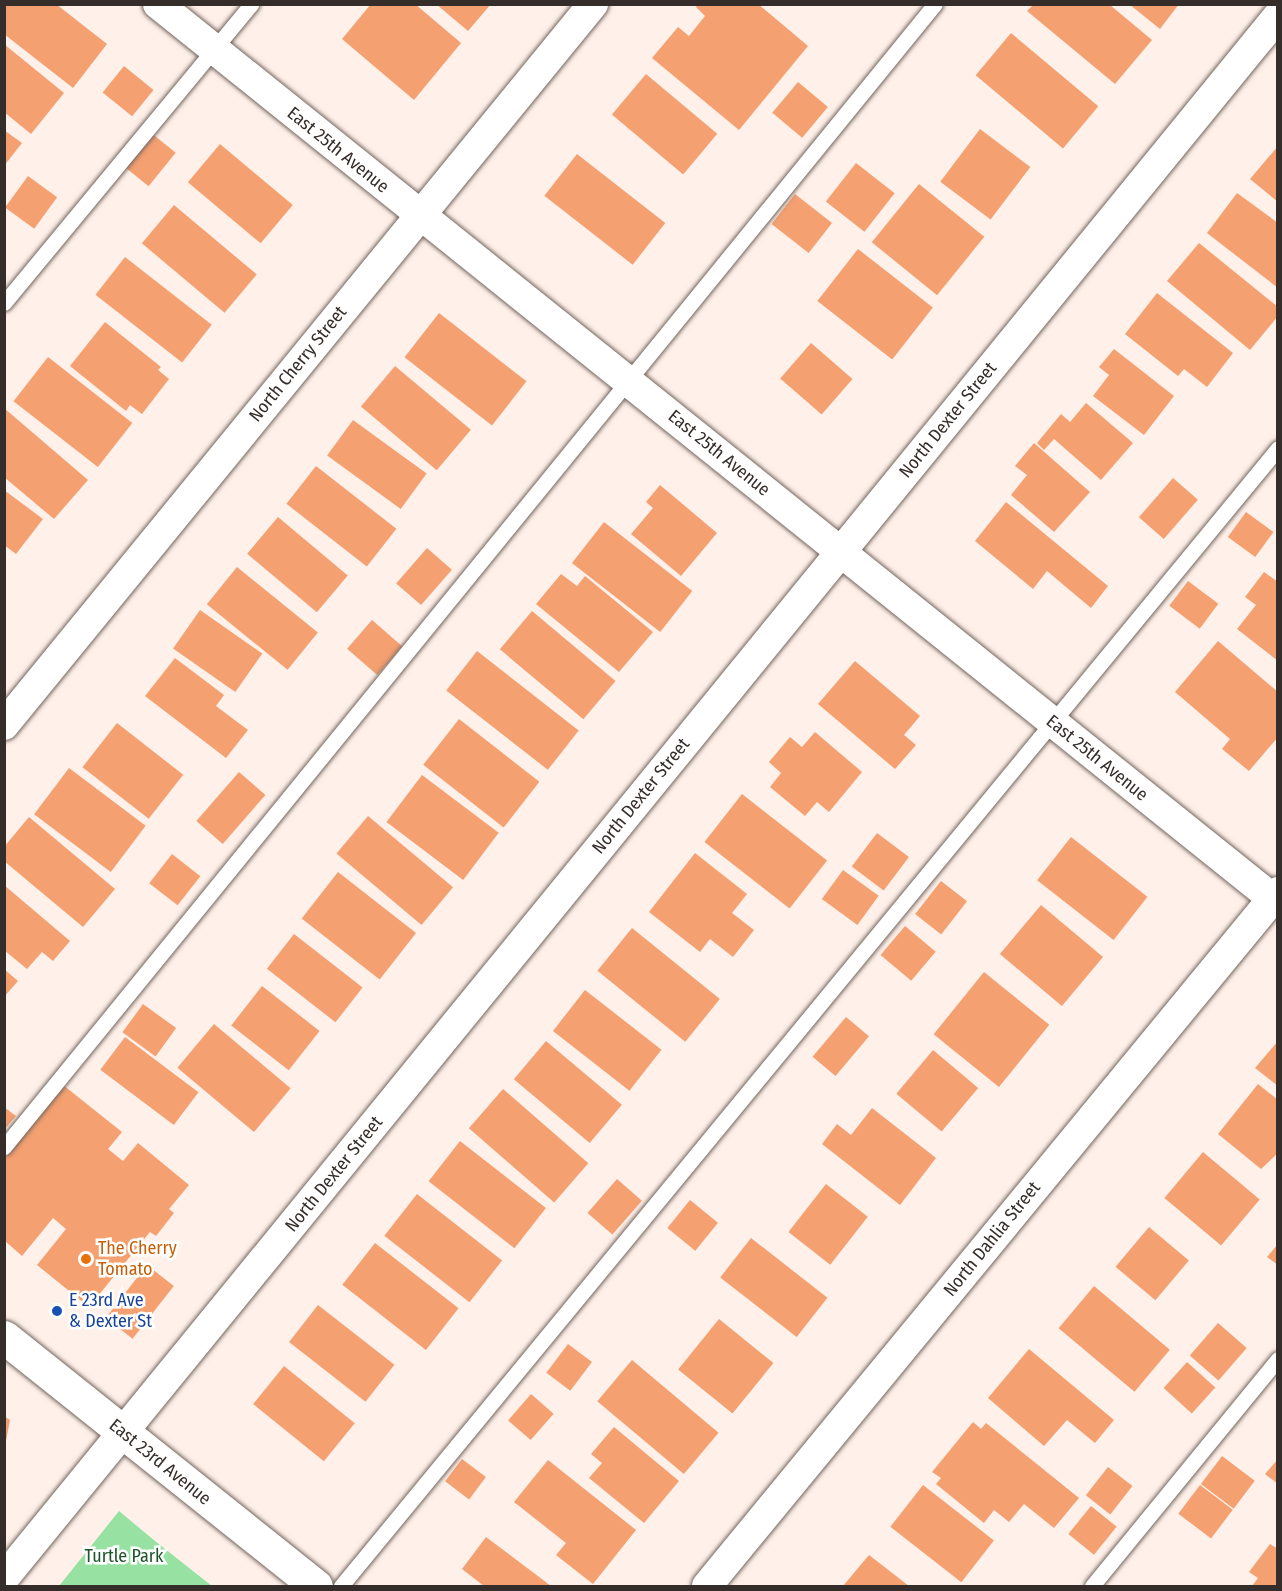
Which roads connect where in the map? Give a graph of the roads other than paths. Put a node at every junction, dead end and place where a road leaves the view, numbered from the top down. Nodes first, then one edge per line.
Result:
1 (158, 4) edge
2 (251, 4) edge
3 (593, 4) edge
4 (934, 4) edge
5 (1278, 16) edge
6 (214, 51) junction
7 (420, 215) junction
8 (4, 303) edge
9 (628, 381) junction
10 (1278, 448) edge
11 (841, 550) junction
12 (1053, 722) junction
13 (4, 725) edge
14 (1276, 898) edge
15 (4, 1147) edge
16 (4, 1337) edge
17 (1278, 1359) edge
18 (123, 1432) junction
19 (4, 1578) edge
20 (316, 1587) edge
21 (341, 1587) edge
22 (706, 1587) edge
23 (1092, 1587) edge

1 - 6 street, East 25th Avenue
2 - 6 lane
3 - 7 street, North Cherry Street
4 - 9 lane
5 - 11 street, North Dexter Street
6 - 7 street, East 25th Avenue
6 - 8 lane
7 - 9 street, East 25th Avenue
7 - 13 street, North Cherry Street
9 - 11 street, East 25th Avenue
9 - 15 lane
10 - 12 lane
11 - 12 street, East 25th Avenue
11 - 18 street, North Dexter Street
12 - 14 street, East 25th Avenue
12 - 21 lane
14 - 22 street, North Dahlia Street
16 - 18 street, East 23rd Avenue
17 - 23 lane
18 - 19 street, North Dexter Street
18 - 20 street, East 23rd Avenue

